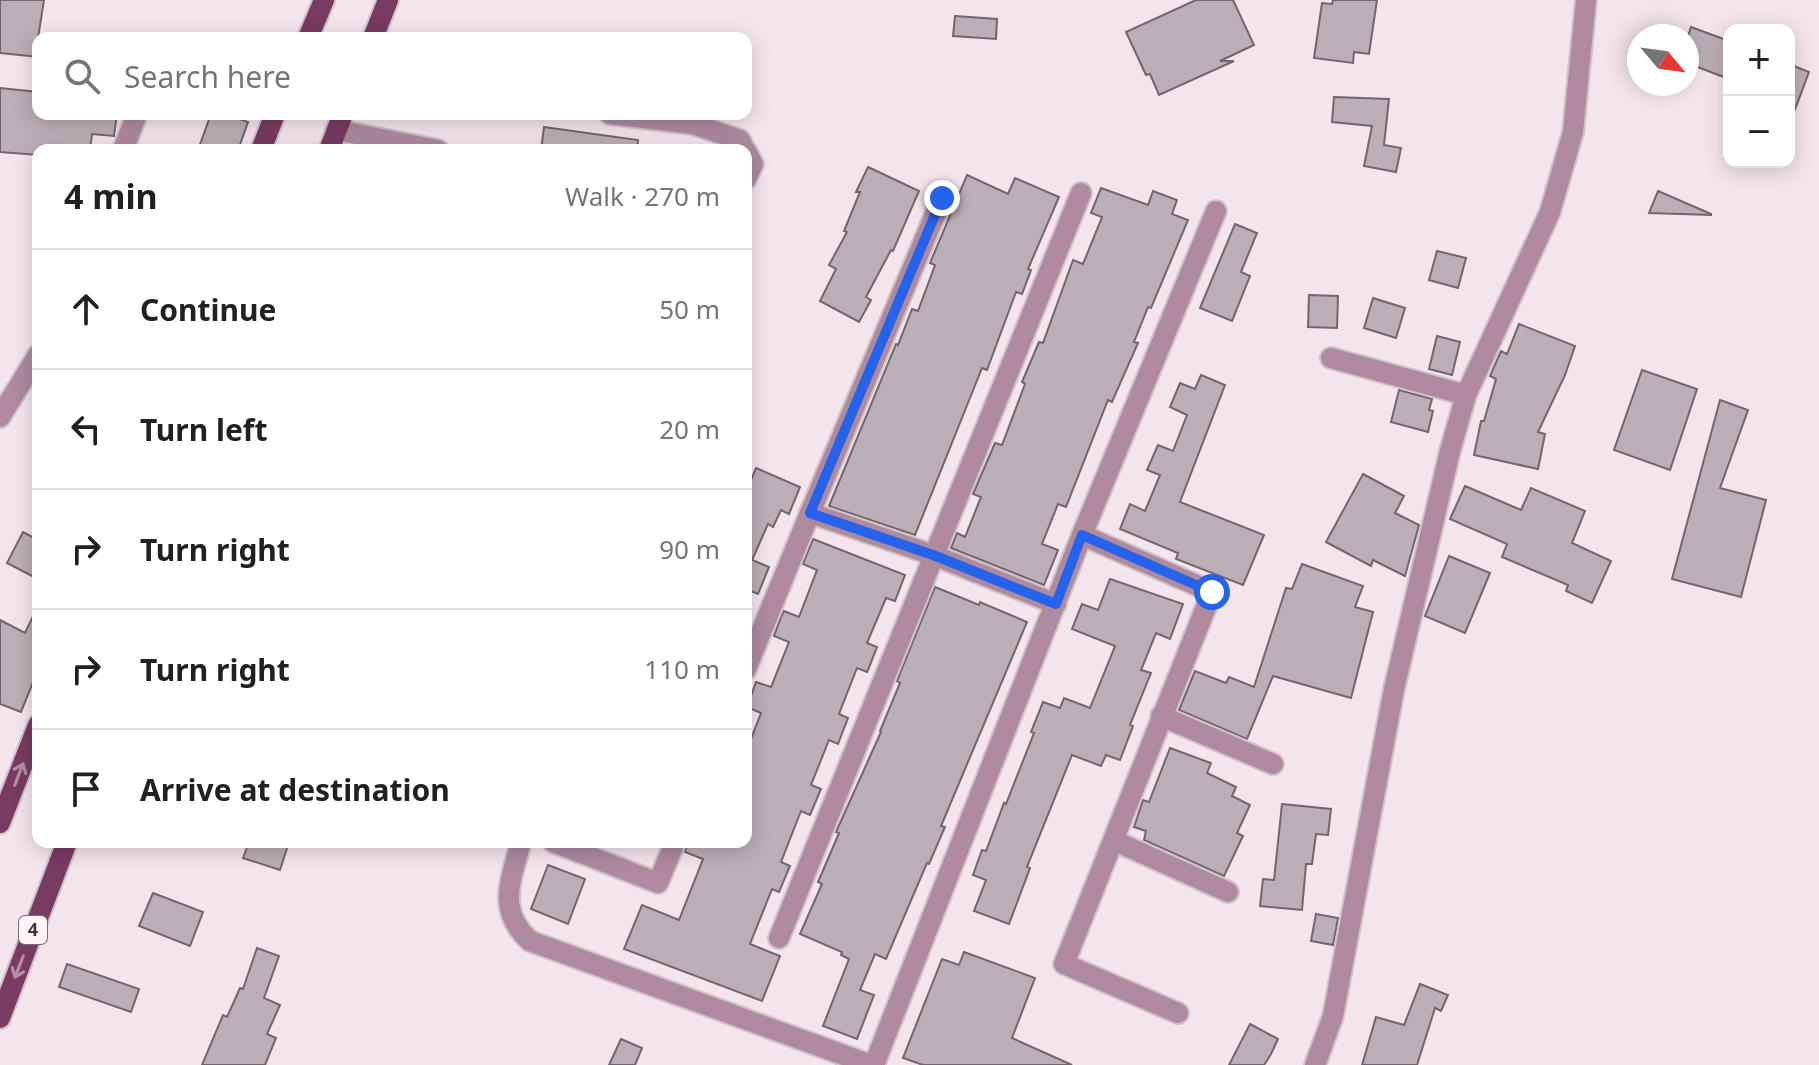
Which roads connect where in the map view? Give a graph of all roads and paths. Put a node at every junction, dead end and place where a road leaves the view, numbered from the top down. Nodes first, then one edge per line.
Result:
1 (324, 0) edge
2 (388, 0) edge
3 (1586, 0) edge
4 (311, 32) edge
5 (375, 32) edge
6 (135, 120) edge
7 (273, 120) edge
8 (660, 120) edge
9 (340, 122) edge
10 (125, 144) edge
11 (263, 144) edge
12 (331, 144) edge
13 (417, 144) edge
14 (742, 144) edge
15 (1081, 193) dead end
16 (942, 198) dead end
17 (1216, 211) dead end
18 (1331, 358) dead end
19 (32, 365) edge
20 (1466, 395) junction
21 (0, 417) edge
22 (810, 513) junction
23 (1082, 535) junction
24 (933, 555) junction
25 (1056, 604) junction
26 (752, 654) edge
27 (1161, 716) junction
28 (32, 740) edge
29 (1273, 764) dead end
30 (0, 823) edge
31 (1115, 841) junction
32 (65, 848) edge
33 (519, 848) edge
34 (568, 848) edge
35 (673, 848) edge
36 (1228, 892) dead end
37 (779, 938) dead end
38 (1178, 1013) dead end
39 (0, 1018) edge
40 (872, 1065) edge
41 (1315, 1065) edge

1 - 4 main road
2 - 5 main road
3 - 20 street
6 - 10 street
7 - 11 main road
8 - 14 street
9 - 12 main road
9 - 13 street
15 - 24 street
16 - 22 street
17 - 23 street
18 - 20 street
19 - 21 street
20 - 41 street
22 - 24 street
22 - 26 street
23 - 25 street
23 - 27 street
24 - 25 street
24 - 37 street
25 - 40 street
27 - 29 street
27 - 31 street
30 -> 28 main road
31 - 36 street
31 - 38 street
32 -> 39 main road, 4
33 - 40 street
34 - 35 street

